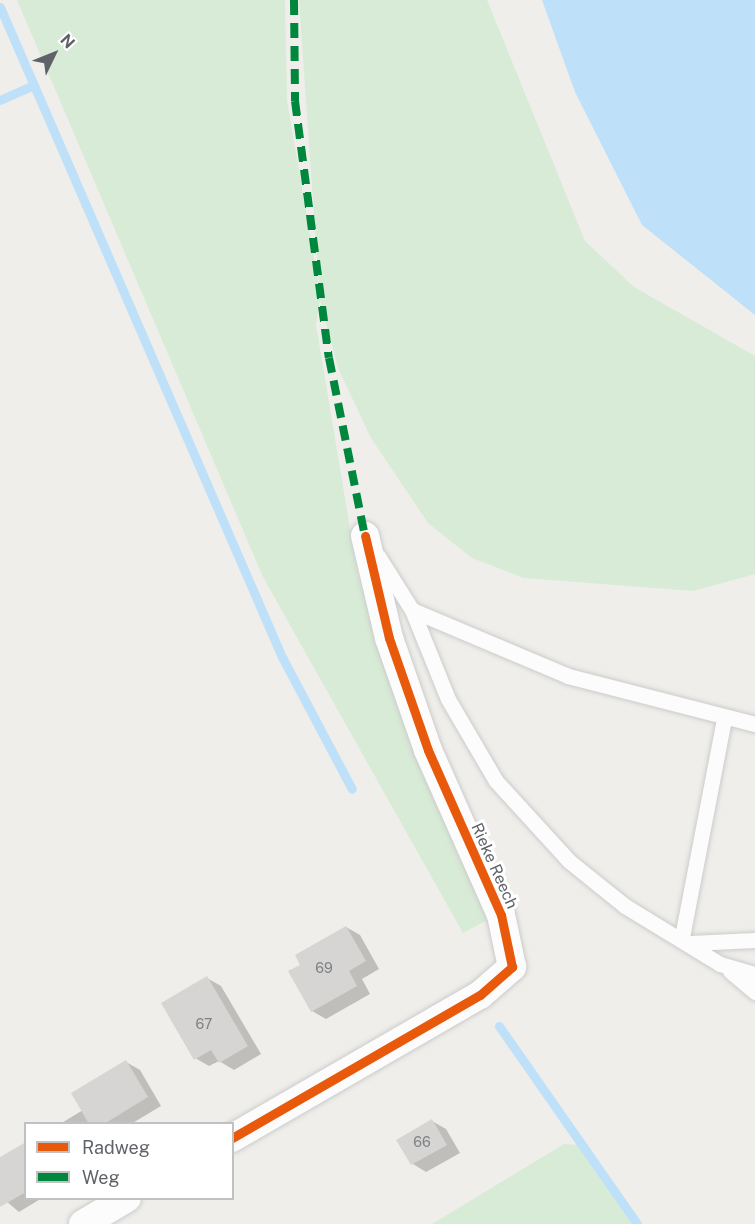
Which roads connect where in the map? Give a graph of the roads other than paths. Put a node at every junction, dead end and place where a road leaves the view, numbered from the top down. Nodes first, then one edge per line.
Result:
1 (365, 536) joint
2 (412, 610) junction
3 (724, 719) junction
4 (755, 724) edge
5 (686, 940) junction
6 (755, 940) edge
7 (720, 964) junction
8 (755, 974) edge
9 (755, 992) edge
10 (234, 1137) edge
11 (124, 1200) edge
12 (83, 1224) edge

1 - 2 lane
1 - 10 street, Rieke Reech
2 - 3 lane
2 - 5 lane
3 - 4 lane
3 - 5 lane
5 - 6 lane
5 - 7 lane
7 - 8 lane
7 - 9 lane
11 - 12 street

